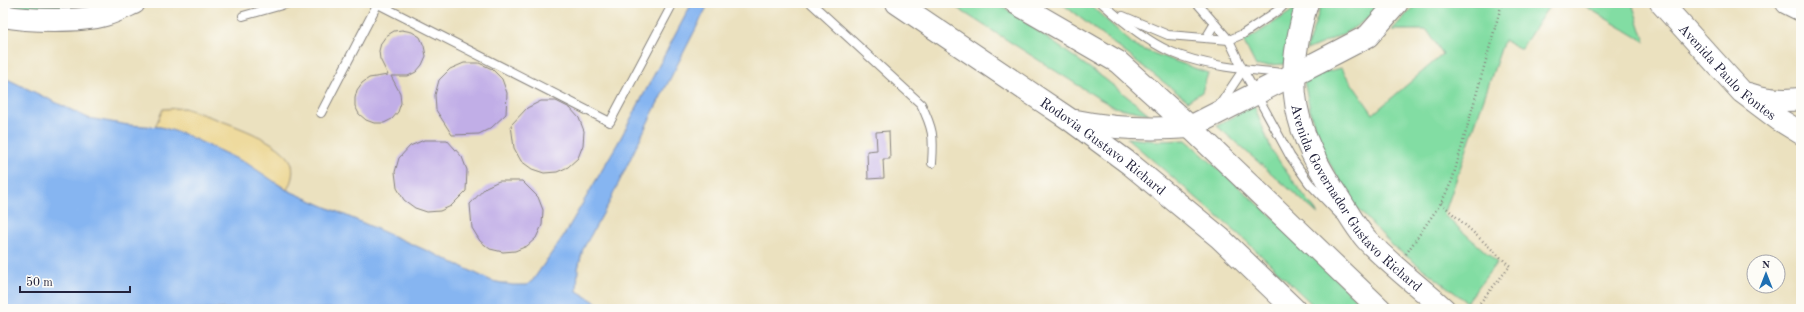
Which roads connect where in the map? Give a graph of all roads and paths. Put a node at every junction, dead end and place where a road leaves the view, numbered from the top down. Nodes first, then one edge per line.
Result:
1 (134, 3) edge
2 (289, 3) edge
3 (378, 3) edge
4 (673, 3) edge
5 (811, 3) edge
6 (896, 3) edge
7 (1016, 3) edge
8 (1045, 3) edge
9 (1102, 3) edge
10 (1197, 3) edge
11 (1286, 3) edge
12 (1308, 3) edge
13 (1397, 3) edge
14 (1502, 3) edge
15 (1661, 3) edge
16 (1787, 3) edge
17 (1801, 10) edge
18 (1111, 11) junction
19 (3, 16) edge
20 (243, 16) dead end
21 (1215, 23) junction
22 (1206, 38) junction
23 (1229, 40) junction
24 (1118, 62) junction
25 (1243, 70) junction
26 (1294, 74) junction
27 (1742, 92) junction
28 (1256, 94) junction
29 (1801, 99) edge
30 (321, 113) dead end
31 (1212, 116) junction
32 (1069, 119) junction
33 (1190, 126) junction
34 (1801, 133) edge
35 (932, 163) dead end
36 (1441, 203) junction
37 (1367, 240) junction
38 (1397, 267) junction
39 (1294, 309) edge
40 (1380, 309) edge
41 (1444, 309) edge
42 (1475, 309) edge

1 - 19 main road
2 - 20 lane
3 - 4 lane
3 - 30 lane
5 - 35 lane
6 - 32 main road, Rodovia Gustavo Richard
7 - 24 main road
8 - 24 main road
9 - 18 lane
10 - 21 lane
11 - 23 lane
12 - 26 main road, Avenida Governador Gustavo Richard
13 - 26 main road
14 - 36 path
15 - 27 main road, Avenida Paulo Fontes
16 - 17 main road
18 - 22 lane
18 - 25 lane
21 - 22 lane
21 - 23 lane
22 - 23 lane
23 - 25 lane
24 - 33 main road
25 - 26 lane
25 - 28 lane
25 - 31 lane
26 - 28 main road
26 - 37 main road, Avenida Governador Gustavo Richard
27 - 29 main road
27 - 34 main road, Avenida Paulo Fontes
28 - 31 main road
28 - 37 lane
31 - 33 main road
32 - 33 main road
32 - 39 main road, Rodovia Gustavo Richard
33 - 40 main road
36 - 38 path
36 - 42 path
37 - 38 main road, Avenida Governador Gustavo Richard
38 - 41 main road, Avenida Governador Gustavo Richard

